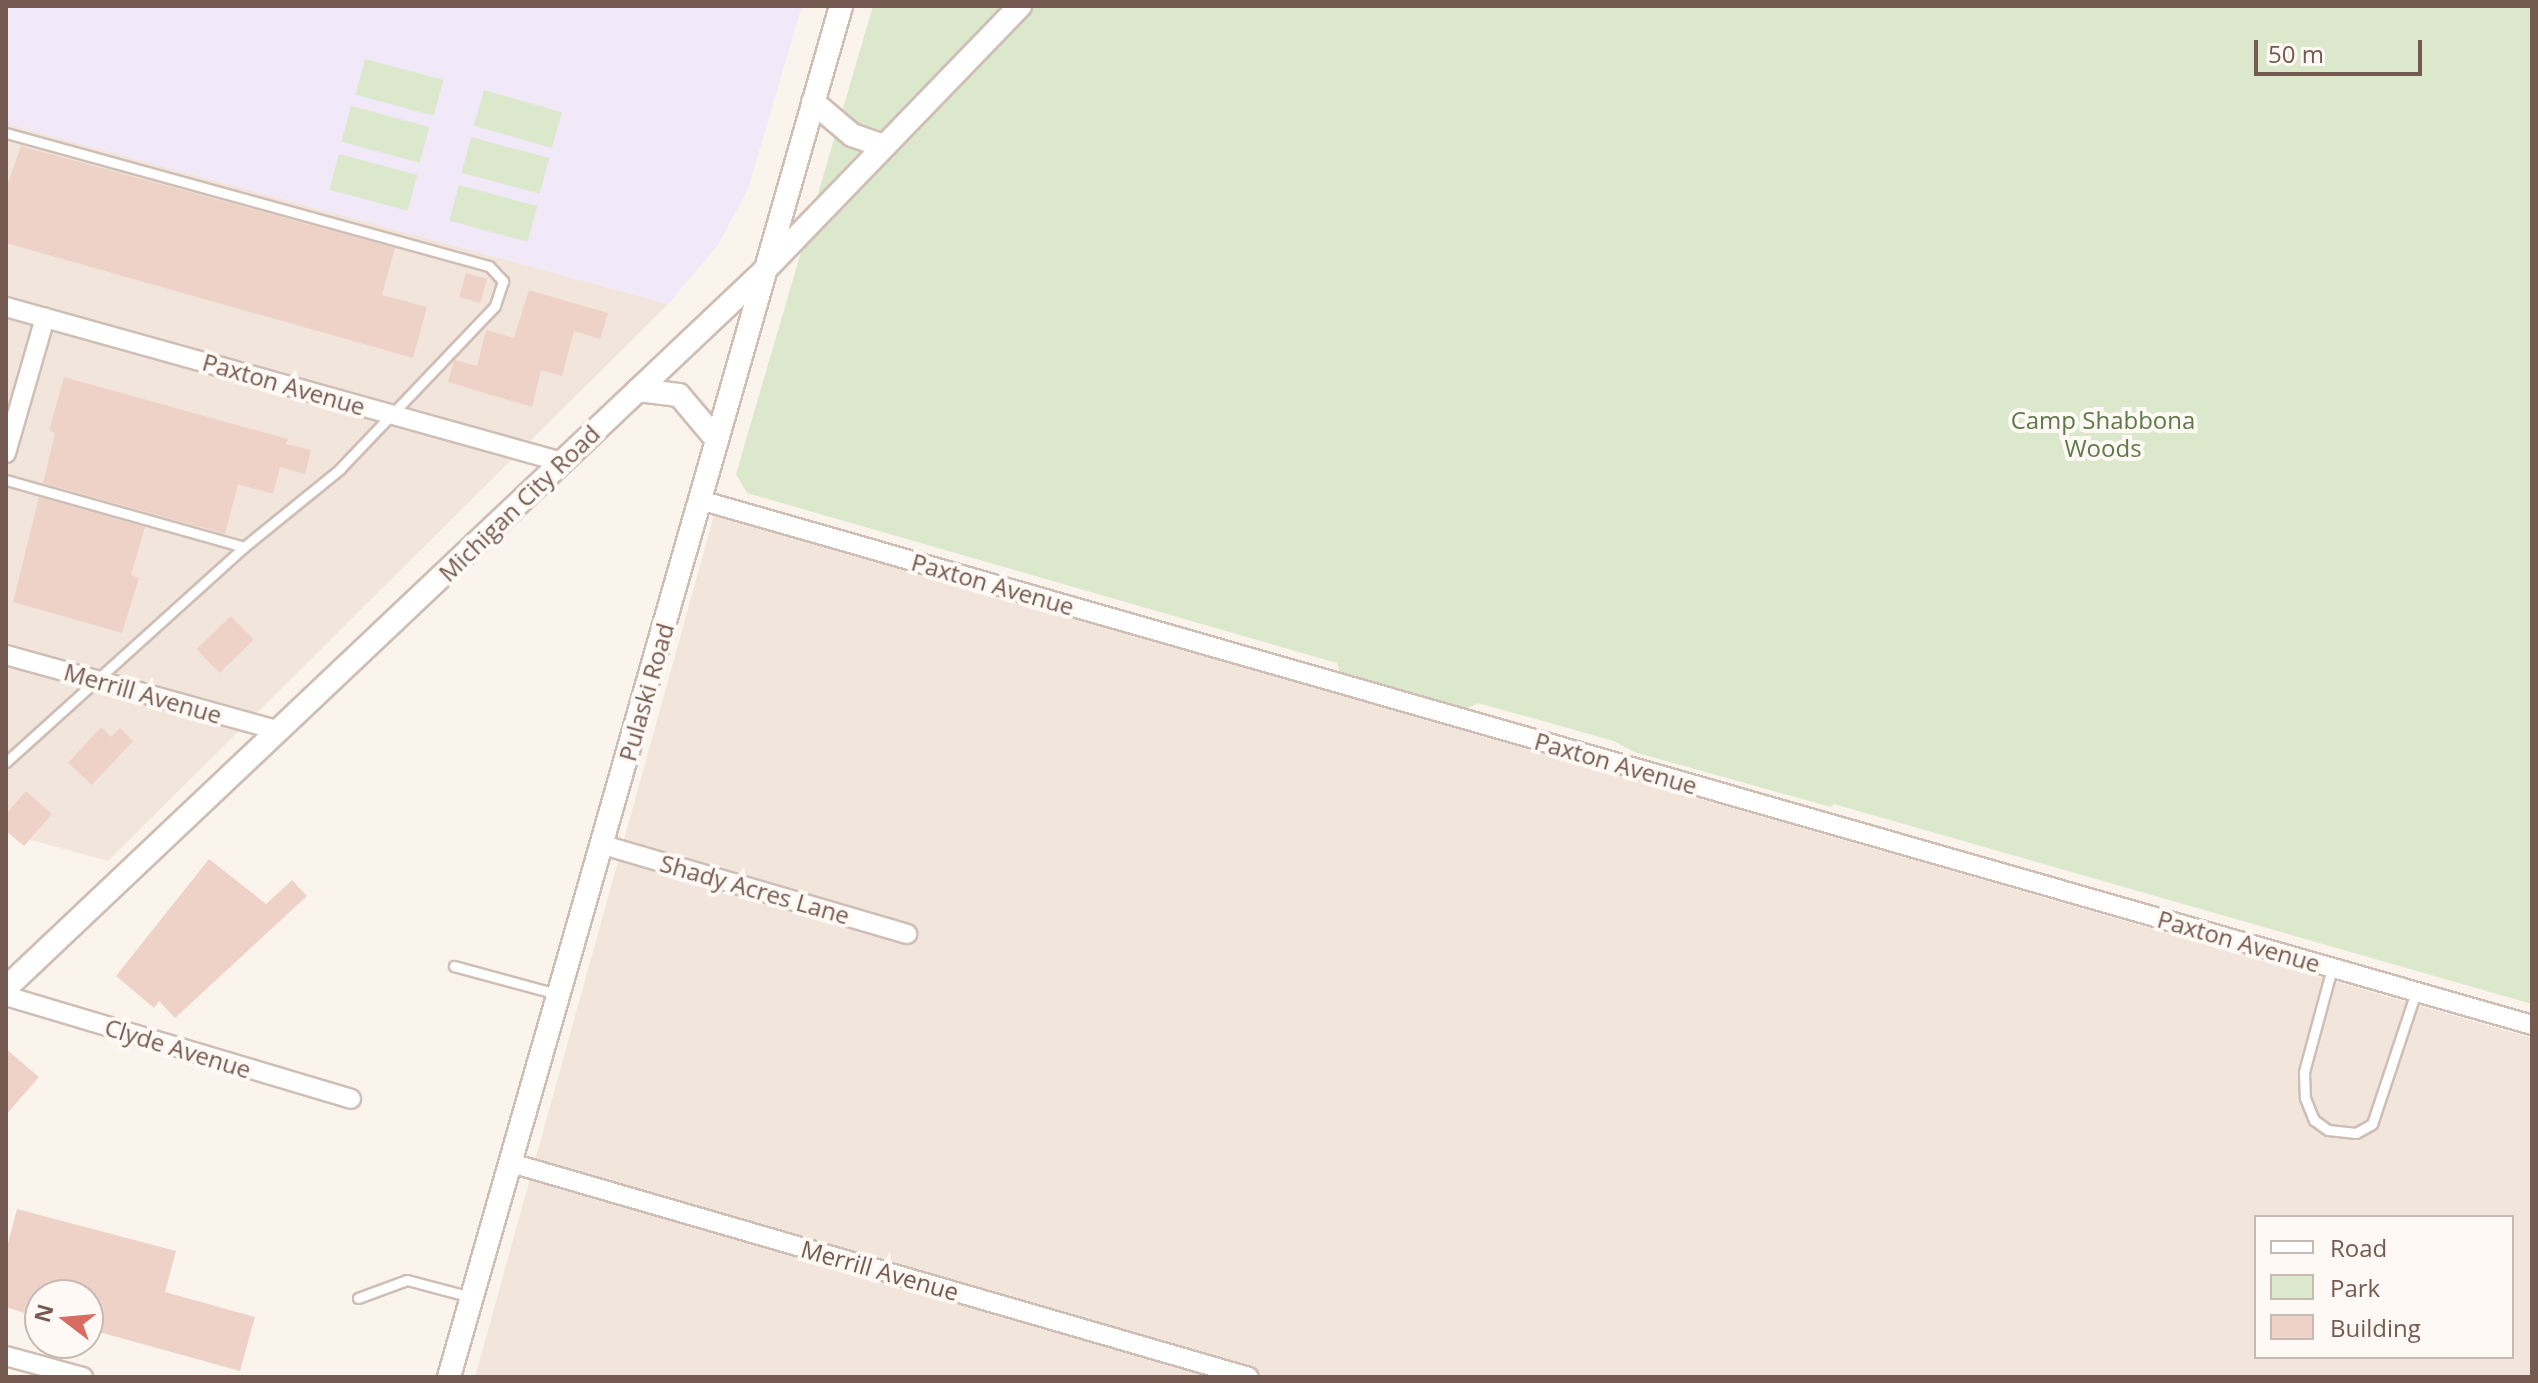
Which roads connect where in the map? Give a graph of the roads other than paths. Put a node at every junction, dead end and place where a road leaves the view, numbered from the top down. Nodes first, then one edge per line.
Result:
1 (841, 6) edge
2 (1020, 6) edge
3 (813, 102) junction
4 (6, 133) edge
5 (884, 146) junction
6 (765, 270) junction
7 (6, 307) edge
8 (45, 318) junction
9 (638, 390) junction
10 (389, 414) junction
11 (717, 440) junction
12 (6, 453) edge
13 (562, 462) junction
14 (6, 480) edge
15 (700, 500) junction
16 (244, 547) junction
17 (6, 655) edge
18 (94, 680) junction
19 (280, 731) junction
20 (6, 762) edge
21 (603, 845) junction
22 (907, 934) dead end
23 (454, 966) dead end
24 (2332, 968) junction
25 (6, 988) edge
26 (2416, 992) junction
27 (560, 995) junction
28 (6, 996) edge
29 (2532, 1025) edge
30 (351, 1099) dead end
31 (511, 1163) junction
32 (471, 1297) junction
33 (358, 1298) dead end
34 (6, 1356) edge
35 (83, 1377) edge
36 (449, 1377) edge
37 (1249, 1377) edge

1 - 3 street, Pulaski Road
2 - 5 street, Michigan City Road
3 - 5 street
3 - 6 street, Pulaski Road
4 - 10 lane
5 - 6 street, Michigan City Road
6 - 9 street, Michigan City Road
6 - 11 street, Pulaski Road
7 - 8 street, Paxton Avenue
8 - 10 street, Paxton Avenue
8 - 12 street
9 - 11 street
9 - 13 street, Michigan City Road
10 - 13 street, Paxton Avenue
10 - 16 lane
11 - 15 street, Pulaski Road
13 - 19 street, Michigan City Road
14 - 16 lane
15 - 21 street, Pulaski Road
15 - 24 street, Paxton Avenue
16 - 18 lane
17 - 18 street, Merrill Avenue
18 - 19 street, Merrill Avenue
18 - 20 lane
19 - 25 street, Michigan City Road
21 - 22 street, Shady Acres Lane
21 - 27 street, Pulaski Road
23 - 27 lane
24 - 26 street, Paxton Avenue
24 - 26 lane
26 - 29 street, Paxton Avenue
27 - 31 street, Pulaski Road
28 - 30 street, Clyde Avenue
31 - 32 street, Pulaski Road
31 - 37 street, Merrill Avenue
32 - 33 lane
32 - 36 street, Pulaski Road
34 - 35 street

